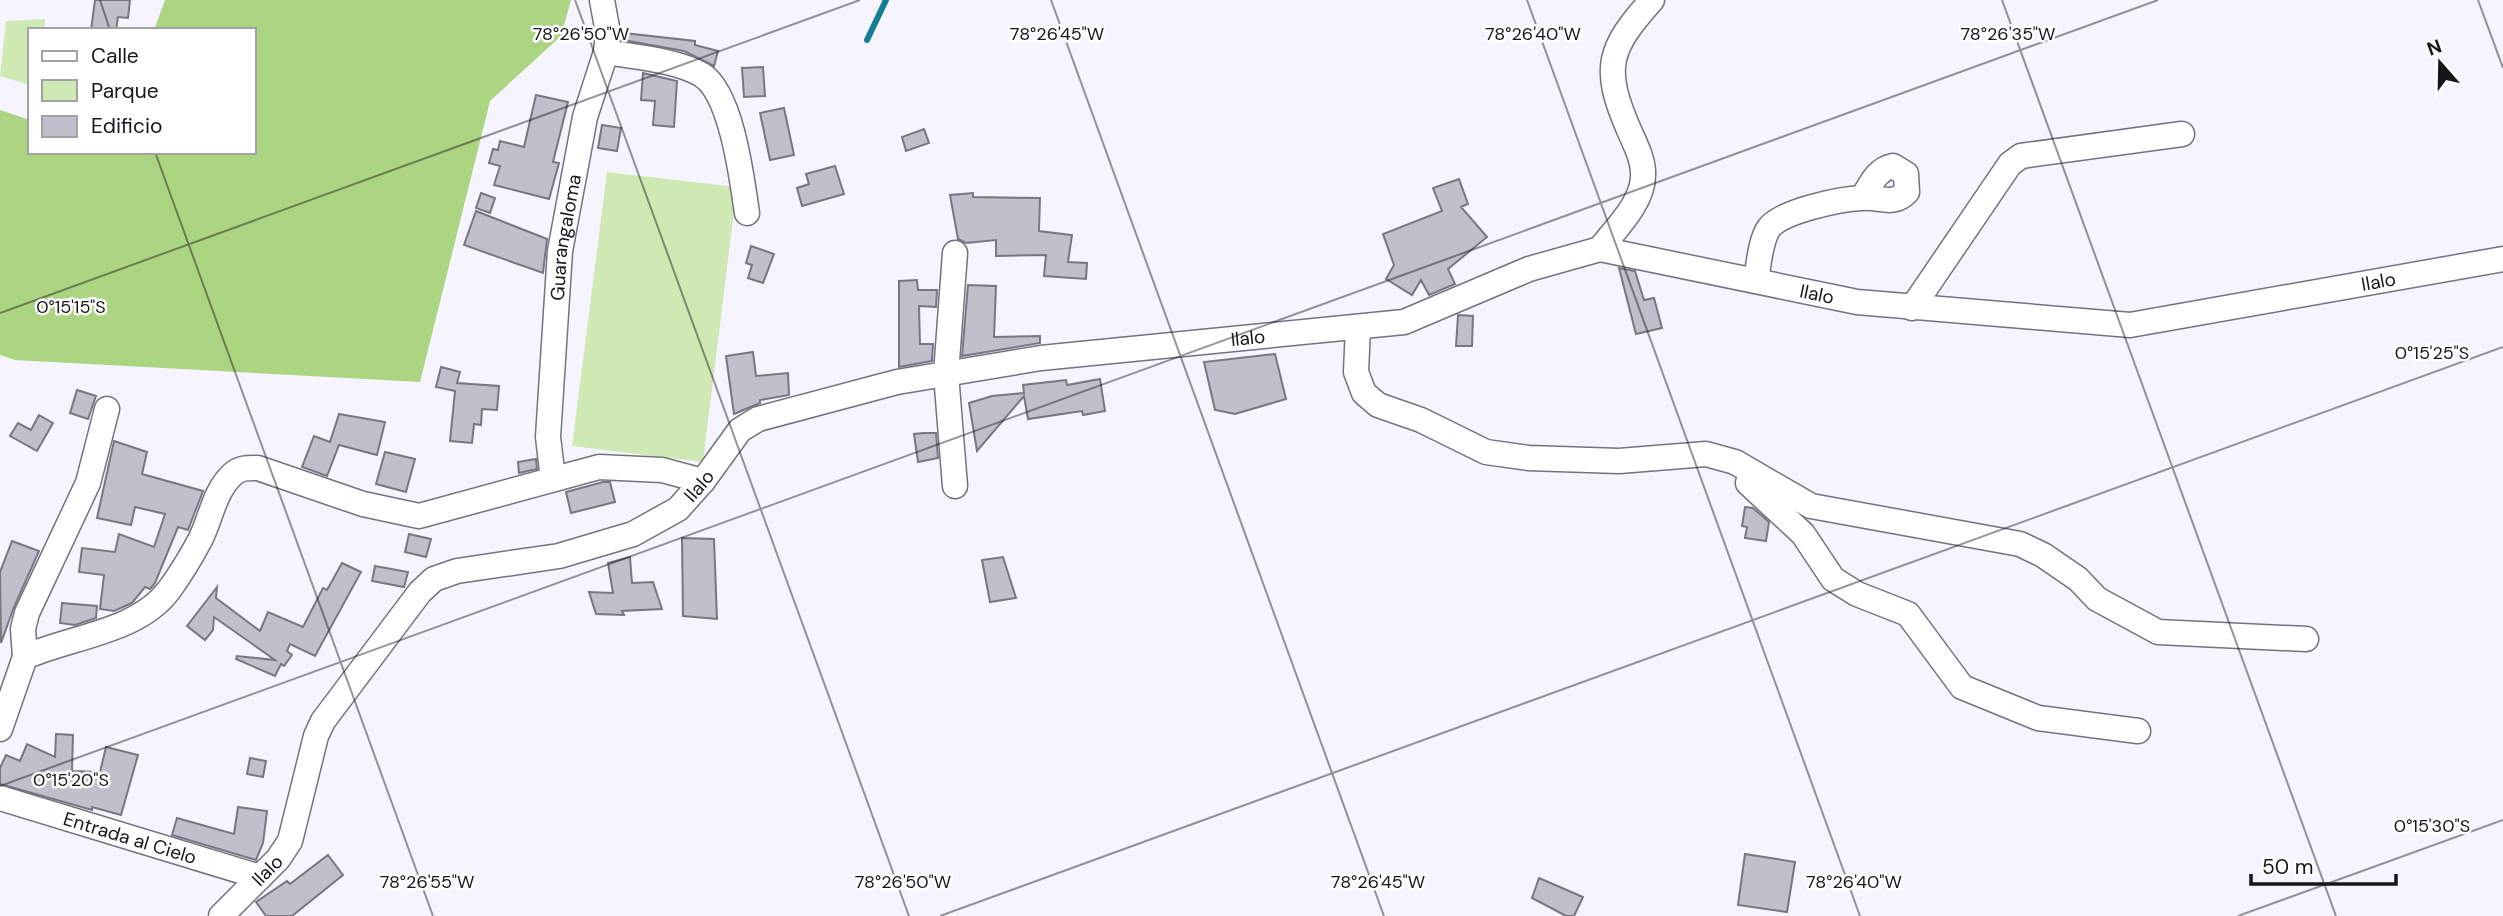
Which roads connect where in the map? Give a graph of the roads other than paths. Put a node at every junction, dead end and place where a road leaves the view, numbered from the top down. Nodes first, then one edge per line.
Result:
1 (602, 0) edge
2 (1652, 0) edge
3 (606, 52) junction
4 (2182, 134) dead end
5 (1863, 197) dead end
6 (747, 213) dead end
7 (1600, 249) junction
8 (955, 253) dead end
9 (2503, 259) edge
10 (1756, 281) junction
11 (1912, 308) junction
12 (1358, 327) junction
13 (946, 374) junction
14 (107, 409) dead end
15 (1706, 454) junction
16 (553, 479) junction
17 (703, 481) junction
18 (955, 486) dead end
19 (2306, 639) dead end
20 (26, 657) junction
21 (0, 729) edge
22 (2138, 731) dead end
23 (0, 798) edge
24 (260, 877) junction
25 (221, 916) edge

1 - 3 street, Guarangaloma
2 - 7 street
3 - 6 street
3 - 16 street, Guarangaloma
4 - 11 street
5 - 10 street
7 - 10 street, Ilalo
7 - 12 street, Ilalo
8 - 13 street
9 - 11 street, Ilalo
10 - 11 street, Ilalo
12 - 13 street, Ilalo
12 - 15 street
13 - 17 street, Ilalo
13 - 18 street
14 - 20 street
15 - 19 street
15 - 22 street
16 - 17 street
16 - 20 street
17 - 24 street, Ilalo
20 - 21 street
23 - 24 street, Entrada al Cielo
24 - 25 street, Ilalo

